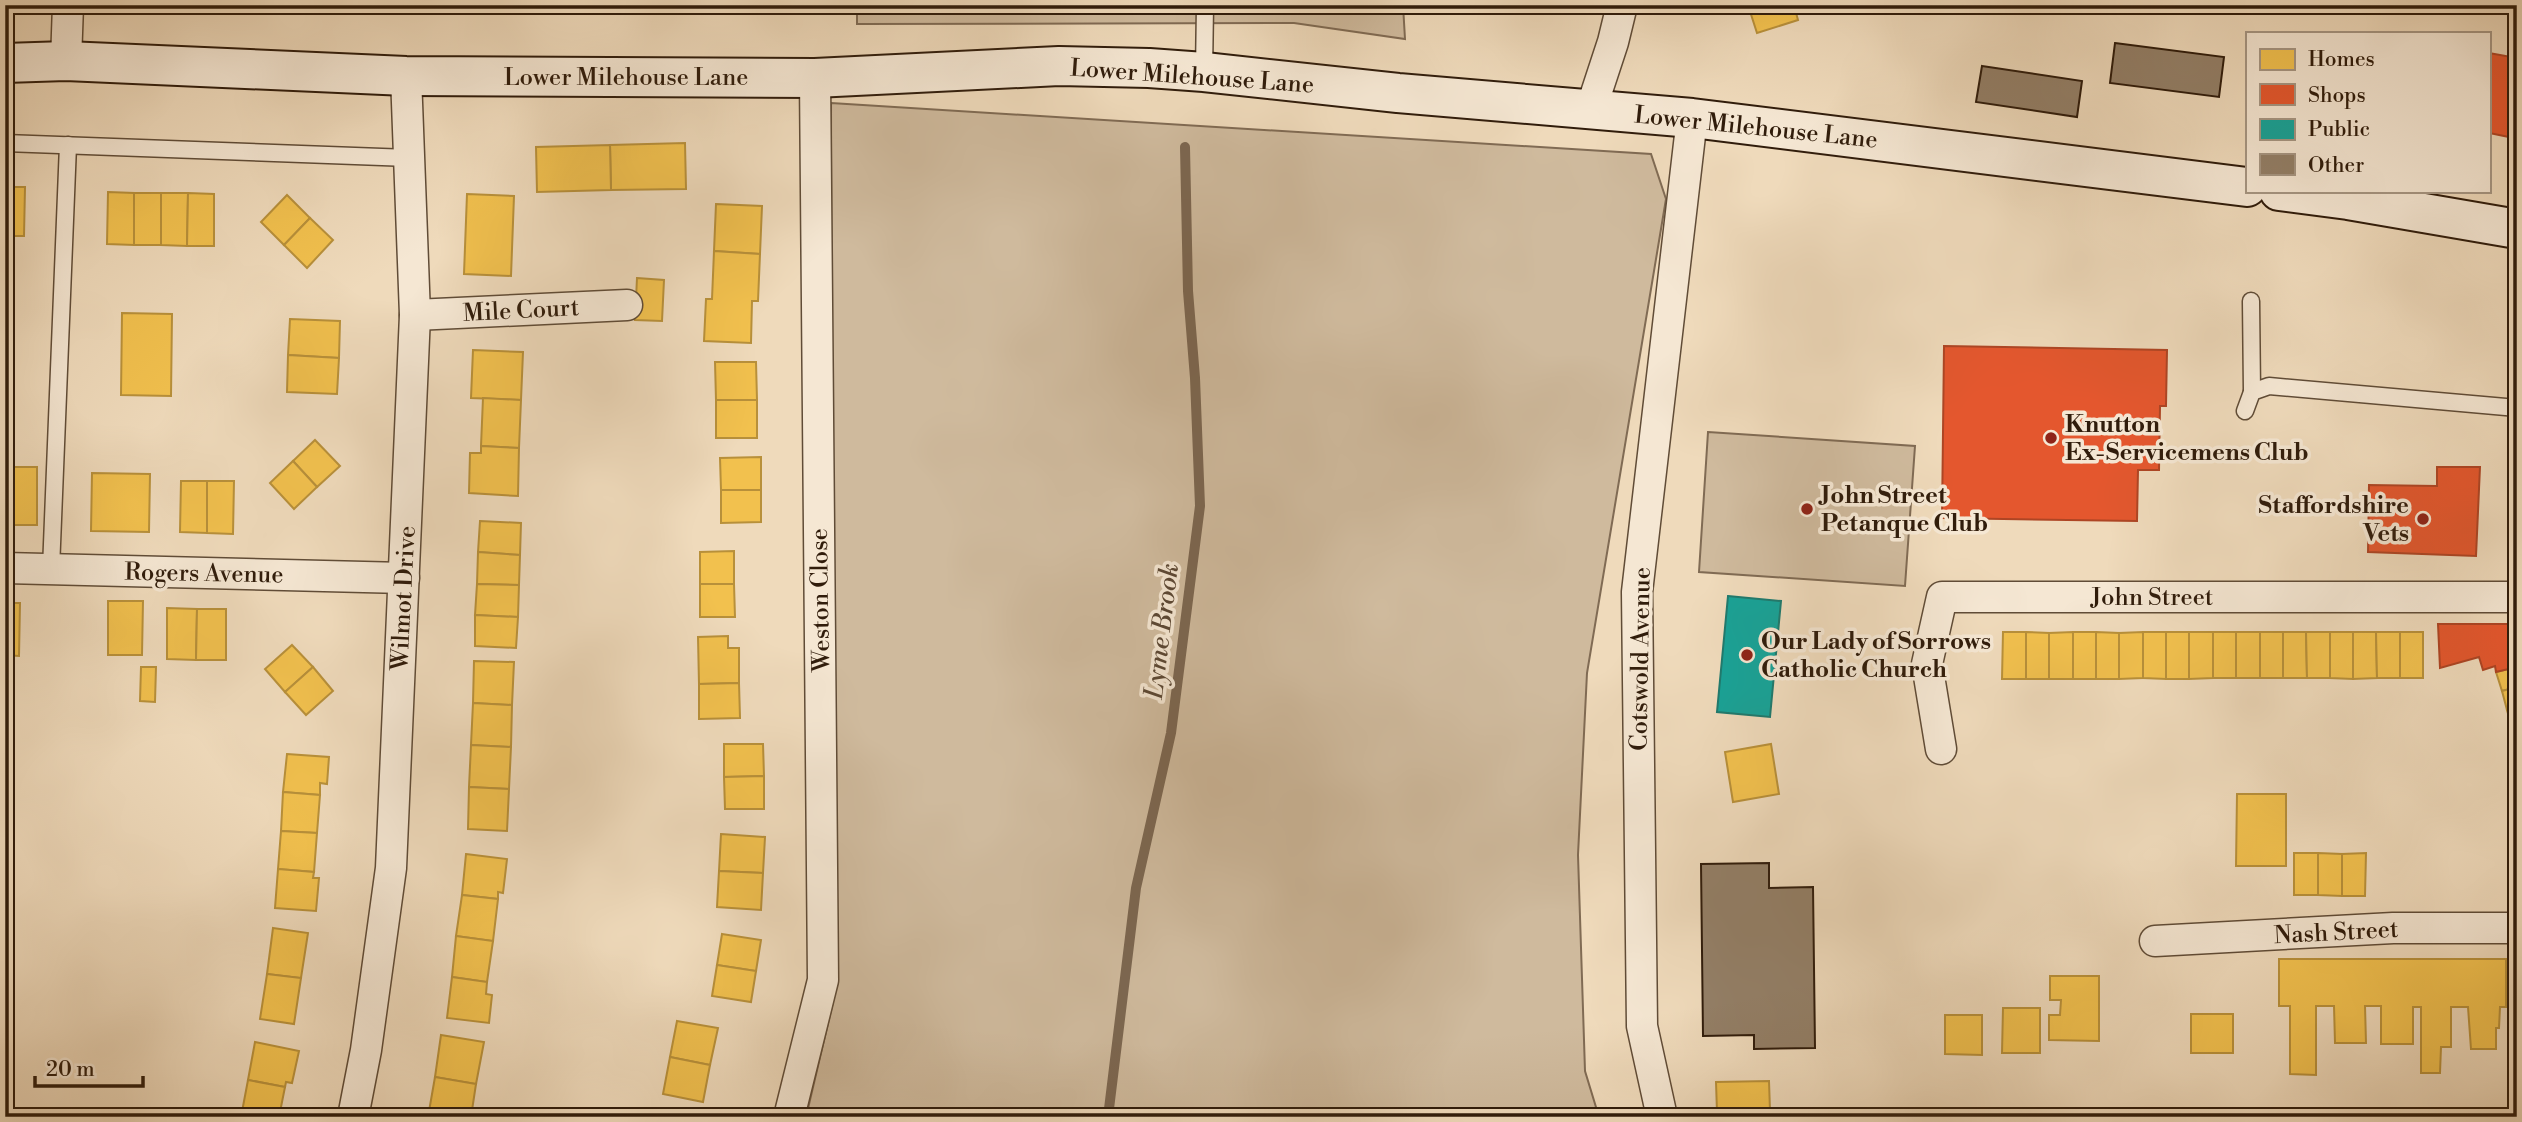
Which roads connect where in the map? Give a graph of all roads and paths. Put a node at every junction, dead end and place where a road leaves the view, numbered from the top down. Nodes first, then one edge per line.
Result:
1 (68, 5) edge
2 (1205, 5) edge
3 (1622, 5) edge
4 (66, 61) junction
5 (5, 63) edge
6 (1203, 72) junction
7 (406, 76) junction
8 (814, 78) junction
9 (1591, 109) junction
10 (1692, 118) junction
11 (5, 143) edge
12 (68, 145) junction
13 (409, 158) junction
14 (2246, 187) edge
15 (2287, 192) edge
16 (2517, 229) edge
17 (2251, 301) dead end
18 (627, 305) dead end
19 (415, 315) junction
20 (2252, 391) junction
21 (2517, 408) edge
22 (2245, 411) dead end
23 (5, 568) edge
24 (51, 569) junction
25 (404, 578) junction
26 (2517, 597) edge
27 (1941, 749) dead end
28 (2517, 928) edge
29 (2155, 941) dead end
30 (353, 1117) edge
31 (789, 1117) edge
32 (1662, 1117) edge

1 - 4 street
2 - 6 lane
3 - 9 street
4 - 5 main road, Lower Milehouse Lane
4 - 7 main road, Lower Milehouse Lane
6 - 8 main road, Lower Milehouse Lane
6 - 9 main road, Lower Milehouse Lane
7 - 8 main road, Lower Milehouse Lane
7 - 13 street, Wilmot Drive
8 - 31 street, Weston Close
9 - 10 main road, Lower Milehouse Lane
10 - 14 main road, Lower Milehouse Lane
10 - 32 street, Cotswold Avenue
11 - 12 lane
12 - 13 lane
12 - 24 lane
13 - 19 street, Wilmot Drive
15 - 16 main road
17 - 20 lane
18 - 19 street, Mile Court
19 - 25 street, Wilmot Drive
20 - 21 lane
20 - 22 lane
23 - 24 street, Rogers Avenue
24 - 25 street, Rogers Avenue
25 - 30 street, Wilmot Drive
26 - 27 street, John Street
28 - 29 street, Nash Street

